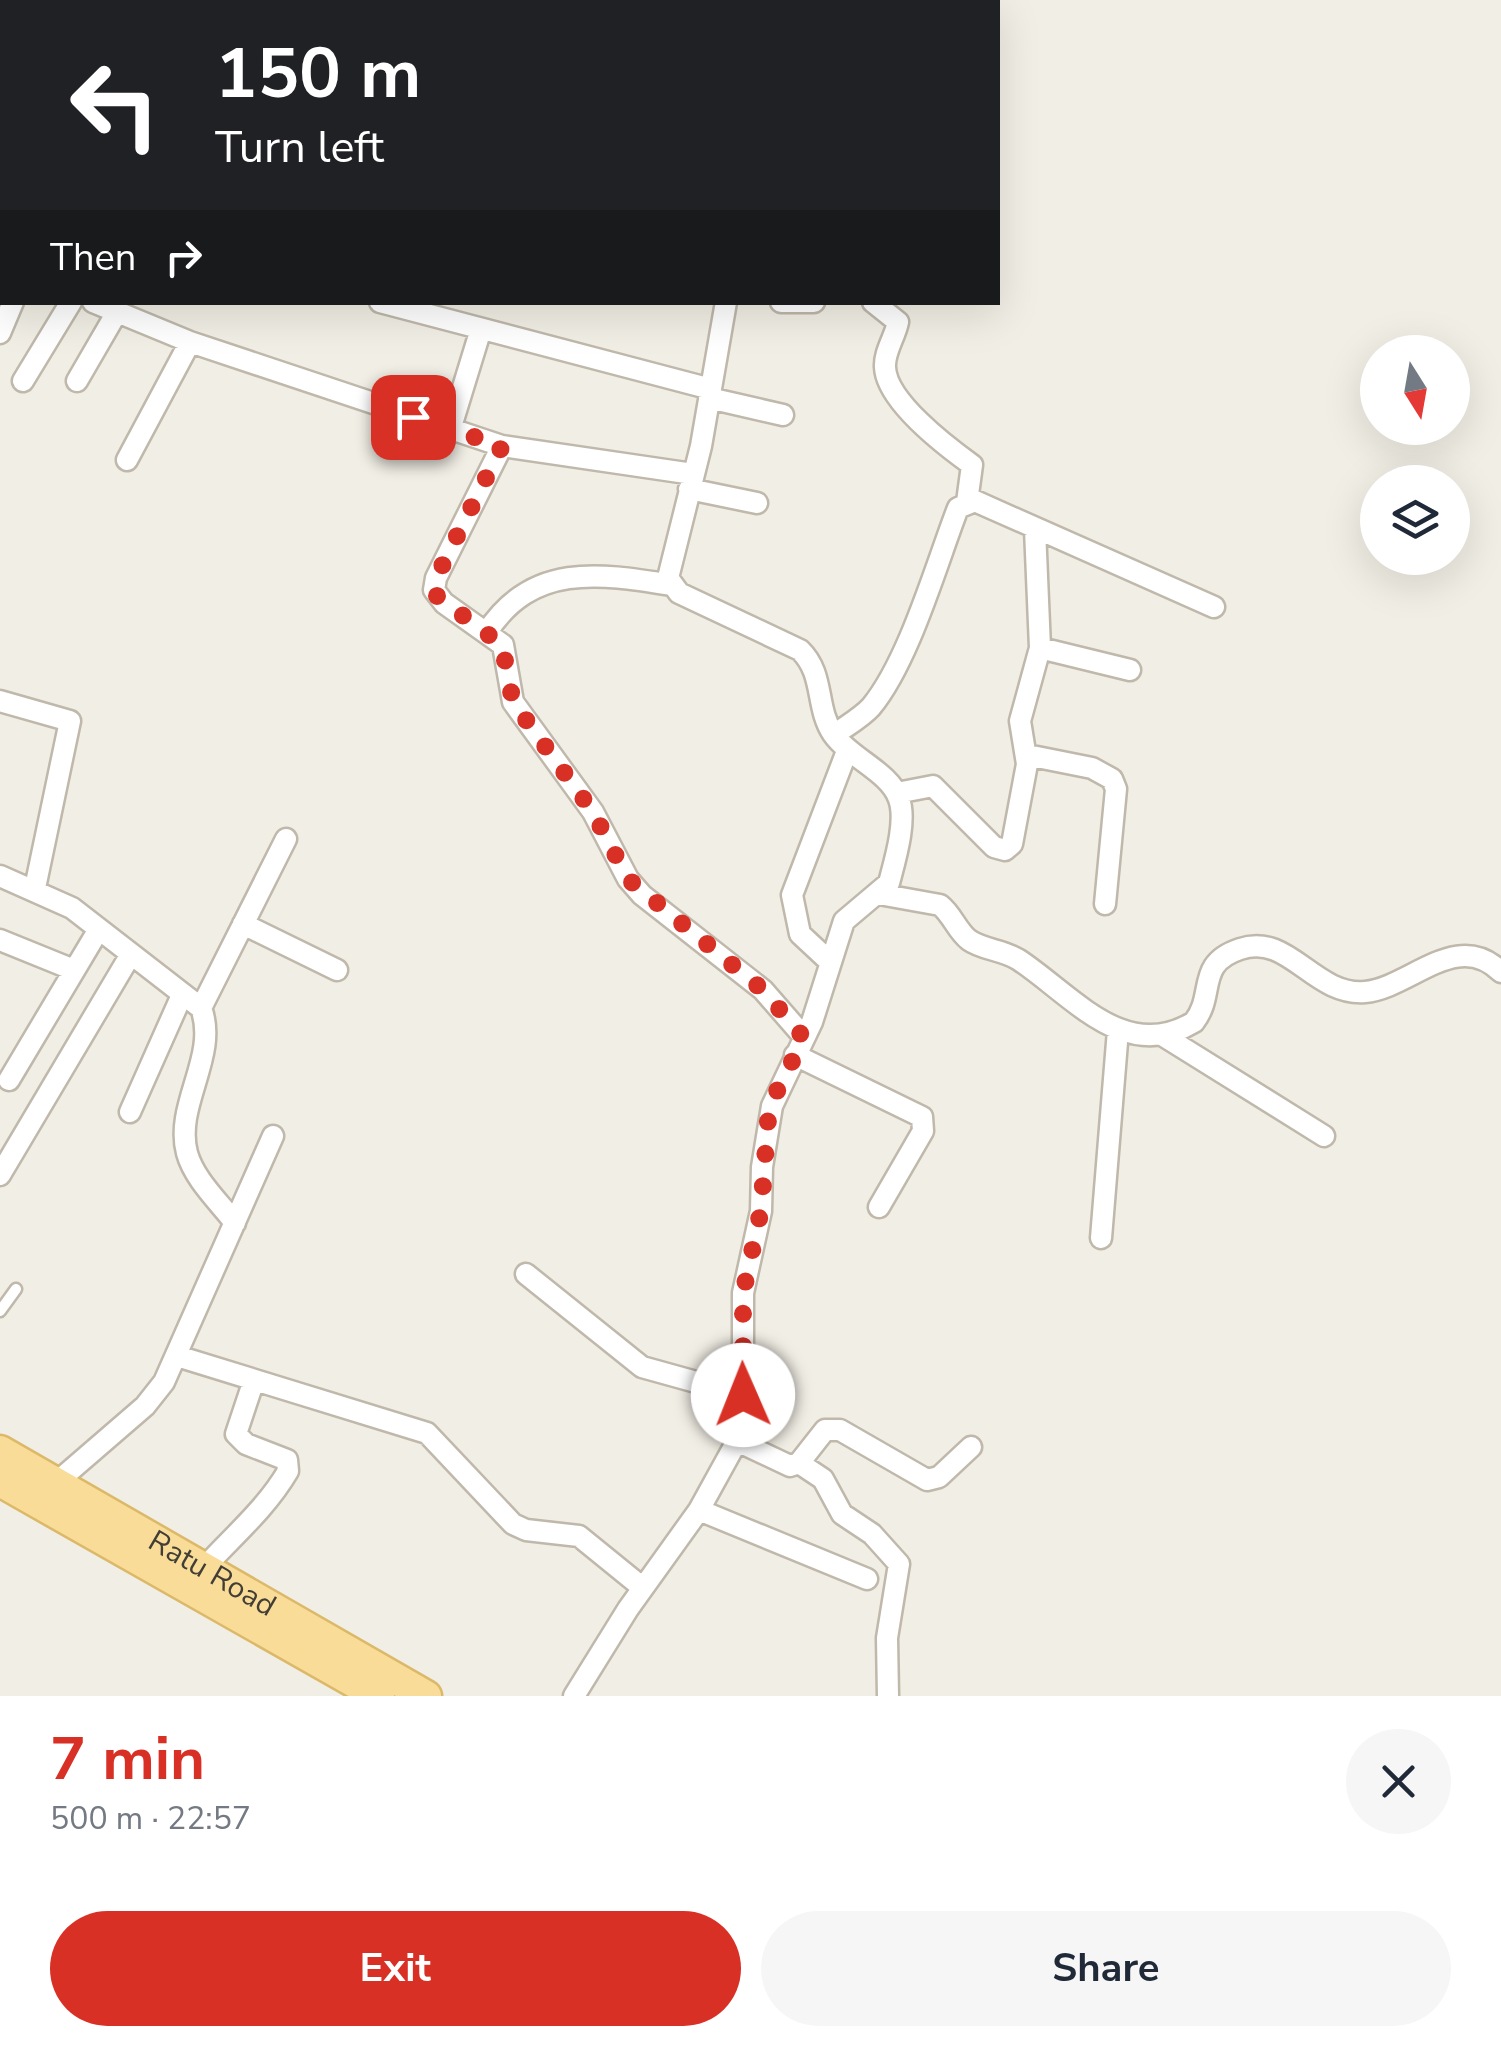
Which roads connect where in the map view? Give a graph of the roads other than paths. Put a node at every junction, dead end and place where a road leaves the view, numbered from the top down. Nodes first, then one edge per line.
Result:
1 (12, 305) edge
2 (69, 305) edge
3 (100, 305) edge
4 (391, 305) edge
5 (725, 305) edge
6 (877, 305) edge
7 (117, 312) junction
8 (481, 329) junction
9 (0, 334) edge
10 (190, 342) junction
11 (23, 382) dead end
12 (78, 382) dead end
13 (710, 394) junction
14 (783, 415) dead end
15 (450, 430) junction
16 (502, 446) junction
17 (127, 460) dead end
18 (691, 482) junction
19 (757, 502) dead end
20 (968, 502) junction
21 (1035, 529) junction
22 (670, 585) junction
23 (1214, 607) dead end
24 (487, 632) junction
25 (1040, 648) junction
26 (1130, 670) dead end
27 (0, 701) edge
28 (841, 743) junction
29 (1026, 755) junction
30 (896, 793) junction
31 (286, 839) dead end
32 (0, 876) edge
33 (35, 888) junction
34 (879, 894) junction
35 (1105, 904) dead end
36 (243, 924) junction
37 (99, 928) junction
38 (0, 940) edge
39 (131, 954) junction
40 (829, 960) junction
41 (74, 970) junction
42 (337, 970) dead end
43 (1501, 972) edge
44 (182, 995) junction
45 (201, 1008) junction
46 (1118, 1030) junction
47 (1162, 1035) junction
48 (800, 1046) junction
49 (10, 1080) dead end
50 (130, 1112) dead end
51 (273, 1136) dead end
52 (1324, 1136) dead end
53 (0, 1175) edge
54 (880, 1207) dead end
55 (235, 1223) junction
56 (1101, 1238) dead end
57 (526, 1274) dead end
58 (16, 1290) dead end
59 (0, 1312) edge
60 (177, 1356) junction
61 (254, 1380) junction
62 (743, 1395) junction
63 (738, 1441) junction
64 (971, 1447) dead end
65 (0, 1450) edge
66 (799, 1463) junction
67 (0, 1482) edge
68 (57, 1482) junction
69 (699, 1510) junction
70 (197, 1576) junction
71 (867, 1579) dead end
72 (644, 1588) junction
73 (380, 1696) edge
74 (426, 1696) edge
75 (574, 1696) edge
76 (888, 1696) edge

1 - 9 street
2 - 11 street
3 - 7 street
4 - 8 street
5 - 13 street
6 - 20 street
7 - 10 street
7 - 12 street
8 - 13 street
8 - 15 street
10 - 15 street
10 - 17 street
13 - 14 street
13 - 18 street
15 - 16 street
16 - 18 street
16 - 24 street
18 - 19 street
18 - 22 street
20 - 21 street
20 - 28 street
21 - 23 street
21 - 25 street
22 - 24 street
22 - 28 street
24 - 48 street
25 - 26 street
25 - 29 street
27 - 33 street
28 - 30 street
28 - 40 street
29 - 30 street
29 - 35 street
30 - 34 street
31 - 36 street
32 - 33 street
33 - 37 street
34 - 40 street
34 - 46 street
36 - 42 street
36 - 45 street
37 - 39 street
37 - 41 street
38 - 41 street
39 - 44 street
39 - 53 street
40 - 48 street
41 - 49 street
43 - 47 street
44 - 45 street
44 - 50 street
45 - 55 street
46 - 47 street
46 - 56 street
47 - 52 street
48 - 54 street
48 - 62 street
51 - 55 street
55 - 60 street
57 - 62 street
58 - 59 lane
60 - 61 street
60 - 68 street
61 - 70 street
61 - 72 street
62 - 63 street
63 - 66 street
63 - 69 street
64 - 66 street
65 - 68 main road, Ratu Road
66 - 76 street
67 - 70 main road, Ratu Road
68 - 70 main road, Ratu Road
69 - 71 street
69 - 72 street
70 - 73 main road, Ratu Road
70 - 74 main road, Ratu Road
72 - 75 street

